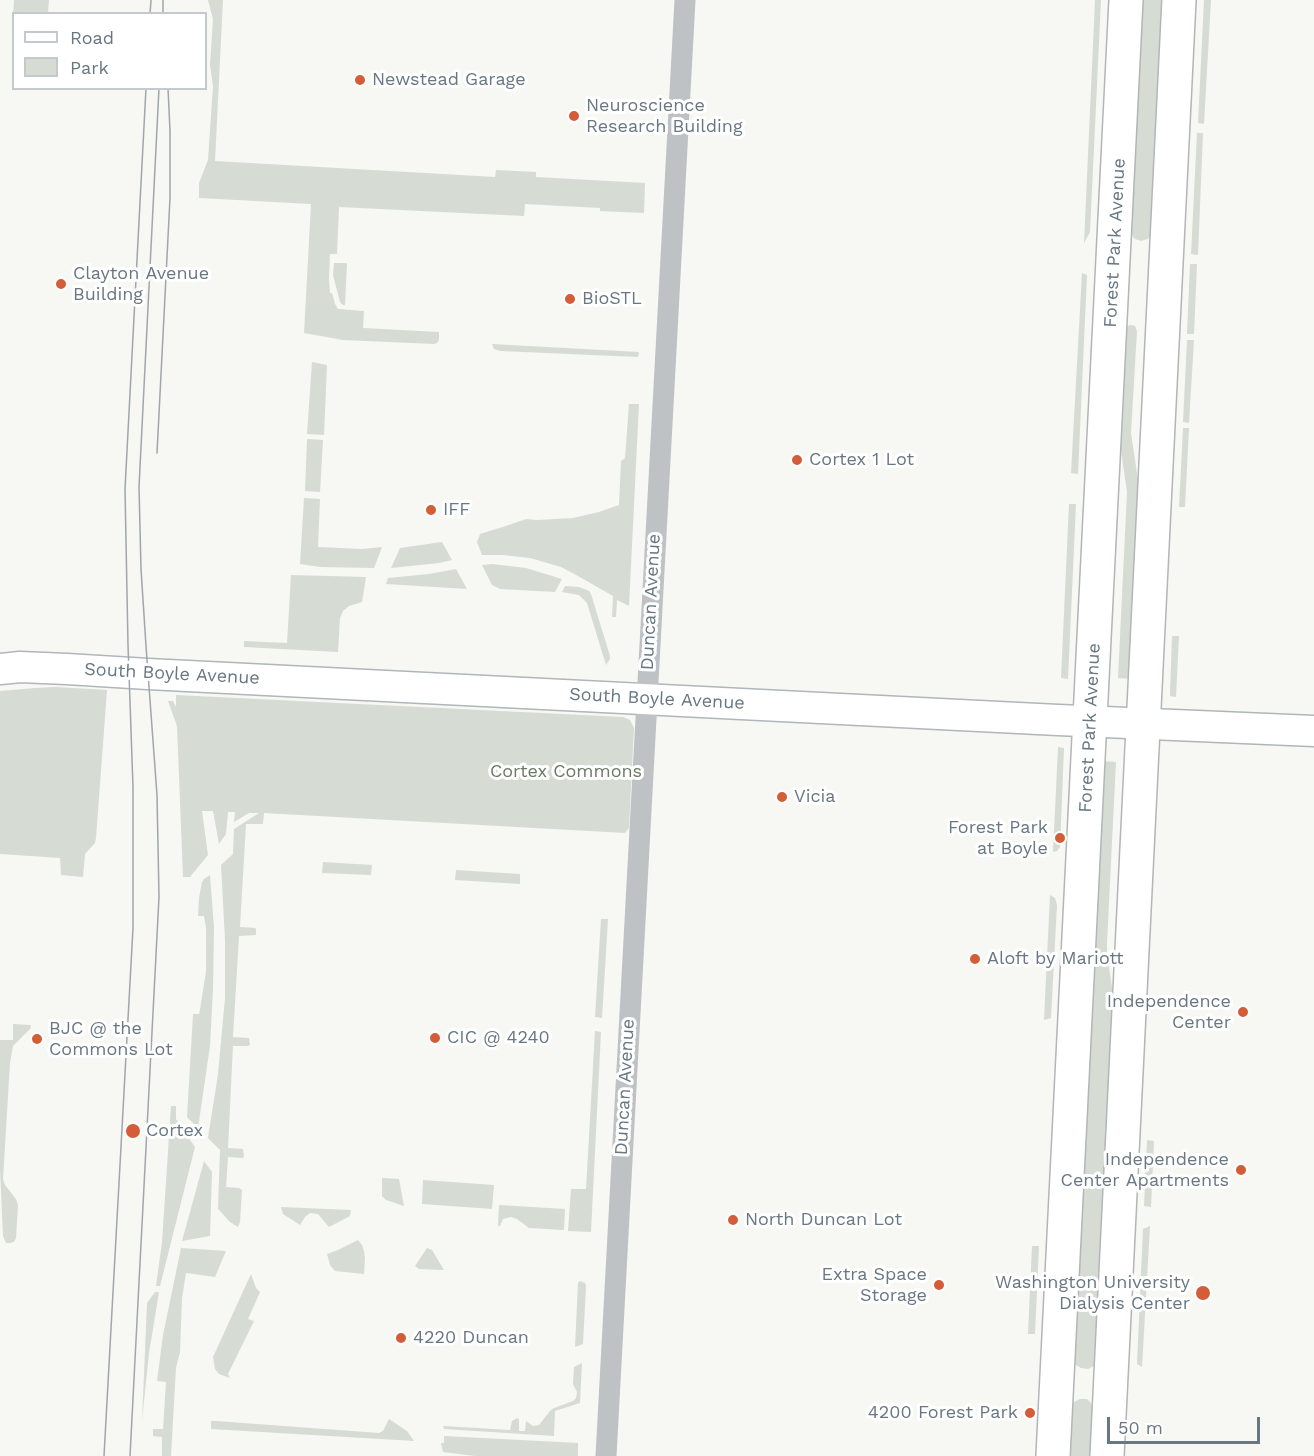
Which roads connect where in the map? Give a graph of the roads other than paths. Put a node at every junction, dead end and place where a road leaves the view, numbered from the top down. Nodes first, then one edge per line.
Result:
1 (685, 0) edge
2 (1126, 0) edge
3 (1179, 0) edge
4 (0, 669) edge
5 (646, 699) junction
6 (1090, 721) junction
7 (1143, 723) junction
8 (1314, 731) edge
9 (606, 1456) edge
10 (1053, 1456) edge
11 (1107, 1456) edge

1 - 5 street, Duncan Avenue
2 - 6 main road, Forest Park Avenue
3 - 7 main road
4 - 5 street, South Boyle Avenue
5 - 6 street, South Boyle Avenue
5 - 9 street, Duncan Avenue
6 - 7 street, South Boyle Avenue
6 - 10 main road, Forest Park Avenue
7 - 8 street, South Boyle Avenue
7 - 11 main road

